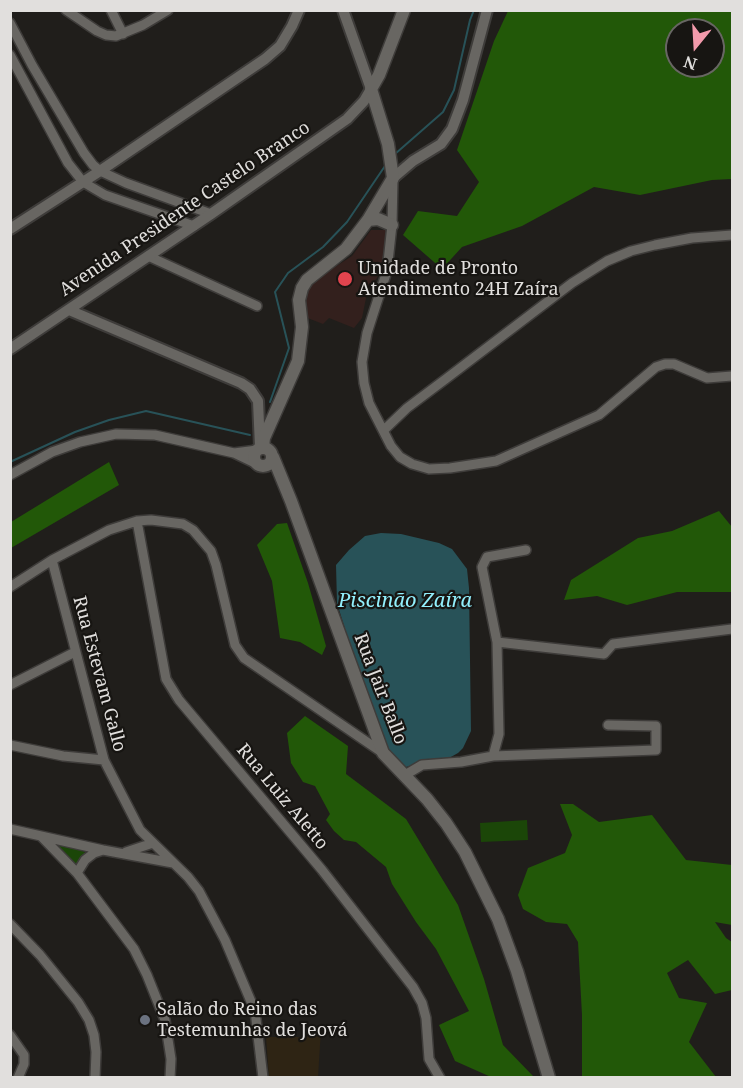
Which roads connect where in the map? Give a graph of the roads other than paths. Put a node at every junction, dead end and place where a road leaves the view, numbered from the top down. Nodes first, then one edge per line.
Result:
1 (66, 10) edge
2 (111, 10) edge
3 (168, 10) edge
4 (299, 10) edge
5 (343, 10) edge
6 (404, 10) edge
7 (487, 10) edge
8 (10, 23) edge
9 (123, 33) junction
10 (10, 55) edge
11 (371, 89) junction
12 (100, 171) junction
13 (393, 178) junction
14 (83, 182) junction
15 (211, 214) junction
16 (368, 220) junction
17 (392, 225) junction
18 (194, 226) junction
19 (10, 229) edge
20 (732, 235) edge
21 (148, 256) junction
22 (257, 306) dead end
23 (69, 310) junction
24 (10, 349) edge
25 (732, 376) edge
26 (384, 430) junction
27 (265, 451) junction
28 (234, 453) junction
29 (260, 465) junction
30 (10, 475) edge
31 (289, 495) junction
32 (137, 521) junction
33 (526, 550) dead end
34 (52, 560) junction
35 (10, 587) edge
36 (732, 629) edge
37 (497, 642) junction
38 (75, 652) junction
39 (10, 685) edge
40 (608, 725) dead end
41 (10, 745) edge
42 (383, 753) junction
43 (493, 756) junction
44 (104, 760) junction
45 (405, 775) junction
46 (10, 829) edge
47 (41, 836) junction
48 (153, 843) junction
49 (103, 850) junction
50 (124, 853) junction
51 (173, 863) junction
52 (77, 873) junction
53 (10, 924) edge
54 (10, 1035) edge
55 (18, 1077) edge
56 (95, 1077) edge
57 (170, 1077) edge
58 (263, 1077) edge
59 (440, 1077) edge
60 (549, 1077) edge

1 - 9 street
2 - 9 street
3 - 9 street
4 - 12 street
5 - 11 street
6 - 11 main road, Avenida Presidente Castelo Branco
7 - 13 street
8 - 12 street
10 - 14 street
11 - 13 main road
11 - 15 street, Avenida Presidente Castelo Branco
12 - 14 street
12 - 15 street
13 - 16 main road
13 - 17 street
14 - 18 street
14 - 19 street
15 - 18 street, Avenida Presidente Castelo Branco
16 - 17 main road
16 - 27 main road
17 - 26 street
18 - 21 street, Avenida Presidente Castelo Branco
20 - 26 street
21 - 22 street
21 - 23 street, Avenida Presidente Castelo Branco
23 - 24 street, Avenida Presidente Castelo Branco
23 - 27 street
25 - 26 street
27 - 28 street
27 - 29 main road
27 - 29 main road
27 - 31 main road, Rua Jair Ballo
28 - 29 street
28 - 30 street
29 - 31 main road, Rua Jair Ballo
31 - 42 main road, Rua Jair Ballo
32 - 34 street
32 - 42 street
32 - 59 street, Rua Luiz Aletto
33 - 37 street
34 - 35 street
34 - 38 street, Rua Estevam Gallo
36 - 37 street
37 - 43 street
38 - 39 street
38 - 44 street, Rua Estevam Gallo
40 - 43 street
41 - 44 street
42 - 45 main road, Rua Jair Ballo
43 - 45 street
44 - 48 street, Rua Estevam Gallo
45 - 60 main road, Rua Jair Ballo
46 - 47 street
47 - 49 street
47 - 52 street
48 - 50 street
48 - 51 street, Rua Estevam Gallo
49 - 50 street
49 - 52 street
50 - 51 street
51 - 58 street, Rua Estevam Gallo
52 - 57 street
53 - 56 street
54 - 55 street

